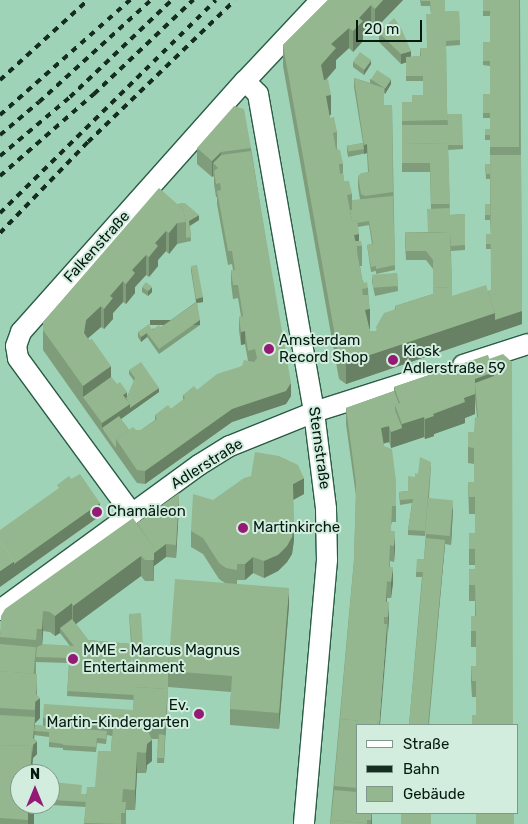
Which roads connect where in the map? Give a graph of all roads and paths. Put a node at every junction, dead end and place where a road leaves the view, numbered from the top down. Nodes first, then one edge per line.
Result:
1 (321, 0) edge
2 (245, 81) junction
3 (528, 344) edge
4 (314, 412) junction
5 (132, 514) junction
6 (0, 610) edge
7 (304, 824) edge

1 - 2 street, Falkenstraße
2 - 4 street, Sternstraße
2 - 5 street, Falkenstraße
3 - 4 street, Adlerstraße
4 - 5 street, Adlerstraße
4 - 7 street, Sternstraße
5 - 6 street, Adlerstraße

